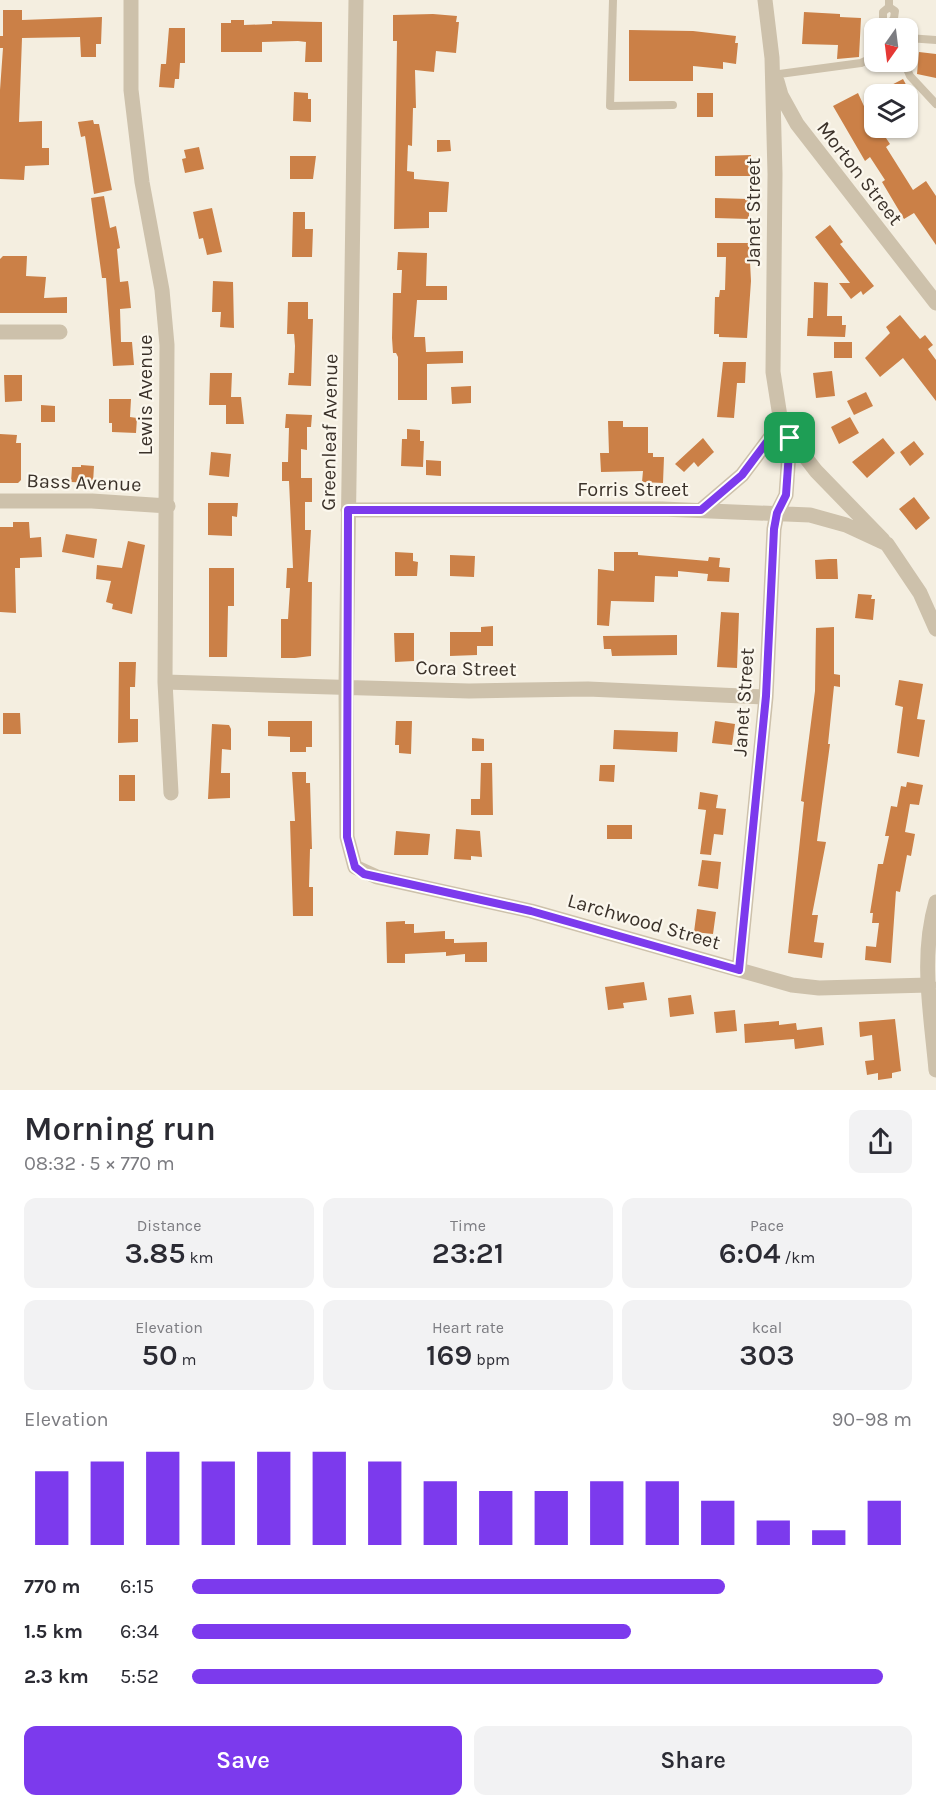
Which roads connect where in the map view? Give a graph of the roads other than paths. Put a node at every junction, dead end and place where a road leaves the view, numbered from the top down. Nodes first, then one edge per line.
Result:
1 (131, 0) edge
2 (356, 0) edge
3 (613, 0) edge
4 (765, 0) edge
5 (889, 3) edge
6 (883, 18) edge
7 (918, 39) edge
8 (936, 40) edge
9 (864, 62) edge
10 (908, 72) edge
11 (774, 75) junction
12 (936, 104) edge
13 (674, 105) dead end
14 (936, 303) edge
15 (0, 332) edge
16 (60, 332) dead end
17 (781, 423) junction
18 (790, 438) junction
19 (0, 501) edge
20 (168, 506) junction
21 (348, 510) junction
22 (701, 510) junction
23 (777, 513) junction
24 (887, 544) junction
25 (936, 629) edge
26 (165, 682) junction
27 (346, 686) junction
28 (766, 696) junction
29 (171, 793) dead end
30 (354, 865) joint
31 (936, 902) edge
32 (739, 970) junction
33 (929, 985) junction
34 (936, 1070) edge

1 - 20 street, Lewis Avenue
2 - 21 street, Greenleaf Avenue
3 - 13 lane
4 - 11 street, Janet Street
5 - 6 lane
7 - 8 lane
9 - 11 lane
10 - 12 lane
11 - 14 street, Morton Street
11 - 17 street, Janet Street
15 - 16 street
17 - 18 street, Janet Street
17 - 22 street
18 - 23 street, Janet Street
18 - 24 street, Janet Street
19 - 20 street, Bass Avenue
20 - 26 street, Lewis Avenue
21 - 22 street, Forris Street
21 - 27 street, Greenleaf Avenue
22 - 23 street, Forris Street
23 - 24 street, Forris Street
23 - 28 street, Janet Street
24 - 25 street
26 - 27 street, Cora Street
26 - 29 street, Lewis Avenue
27 - 28 street, Cora Street
27 - 30 street, Greenleaf Avenue
28 - 32 street, Janet Street
30 - 32 street, Larchwood Street
31 - 33 street
32 - 33 street, Larchwood Street
33 - 34 street

